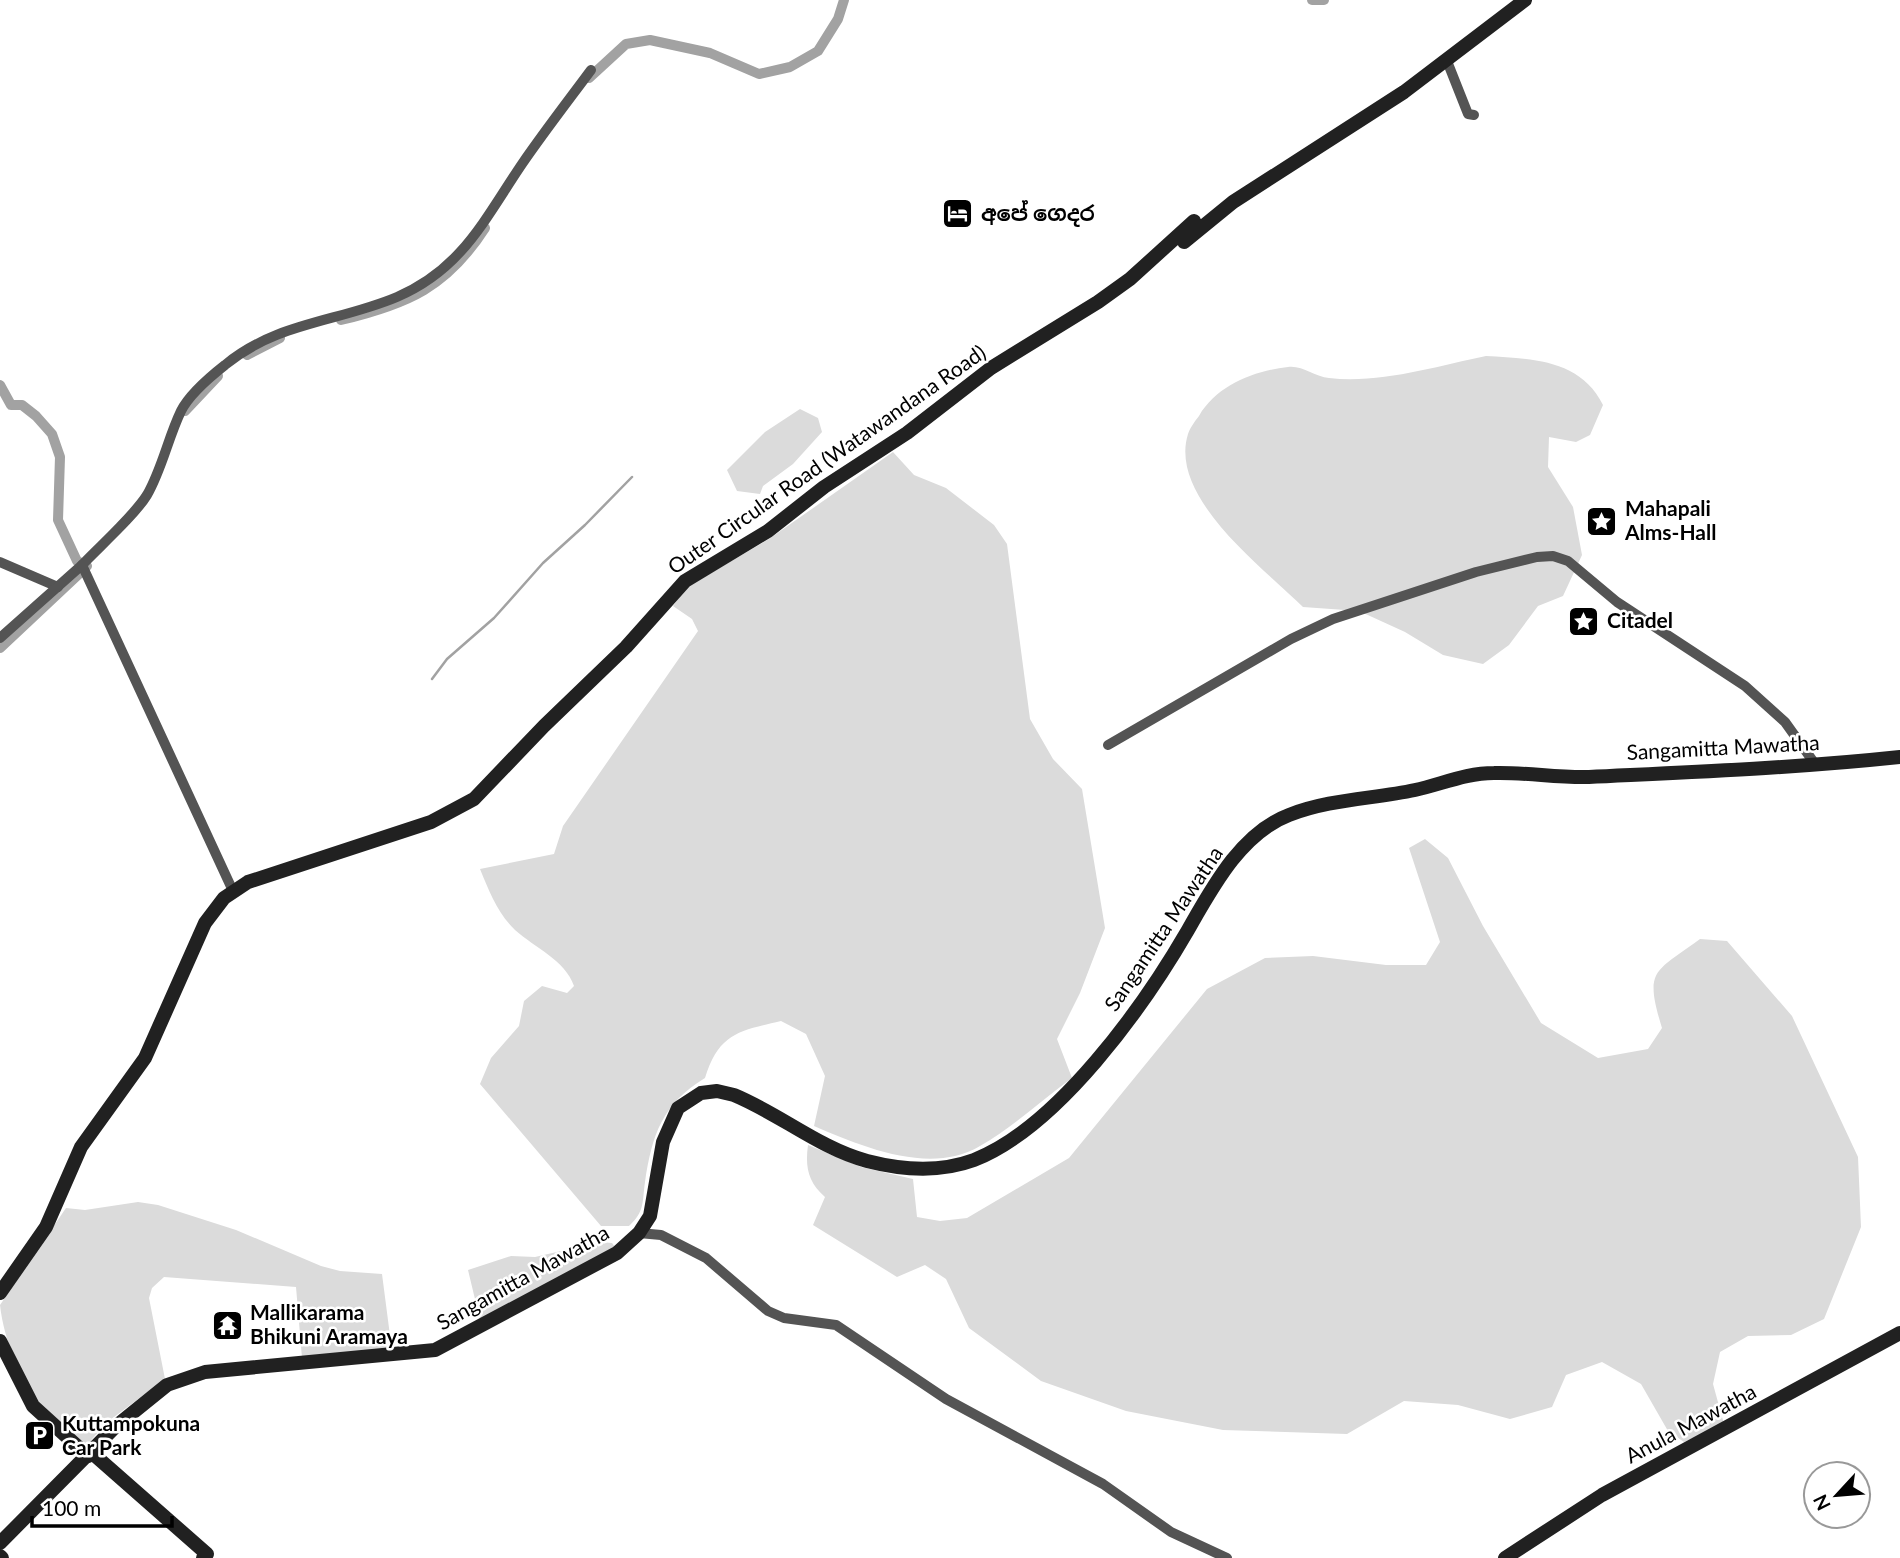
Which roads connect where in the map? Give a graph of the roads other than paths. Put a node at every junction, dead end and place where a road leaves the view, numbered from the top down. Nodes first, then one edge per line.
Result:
1 (1525, 0) edge
2 (1447, 61) junction
3 (591, 70) dead end
4 (1474, 114) dead end
5 (0, 562) edge
6 (82, 565) junction
7 (58, 587) junction
8 (0, 638) edge
9 (1108, 745) dead end
10 (1900, 757) edge
11 (1815, 764) junction
12 (233, 891) junction
13 (639, 1233) junction
14 (0, 1293) edge
15 (1900, 1333) edge
16 (0, 1341) edge
17 (89, 1454) junction
18 (0, 1543) edge
19 (203, 1558) edge
20 (1227, 1558) edge
21 (1506, 1558) edge

1 - 2 main road, Outer Circular Road (Watawandana Road)
2 - 4 street
2 - 12 main road, Outer Circular Road (Watawandana Road)
3 - 6 street
5 - 7 street
6 - 7 street
6 - 12 street
7 - 8 street
9 - 11 street
10 - 11 main road, Sangamitta Mawatha
11 - 13 main road, Sangamitta Mawatha
12 - 14 main road, Outer Circular Road (Watawandana Road)
13 - 17 main road, Sangamitta Mawatha
13 - 20 street
15 - 21 main road, Anula Mawatha
16 - 17 main road
17 - 18 main road, Sangamitta Mawatha
17 - 19 main road

